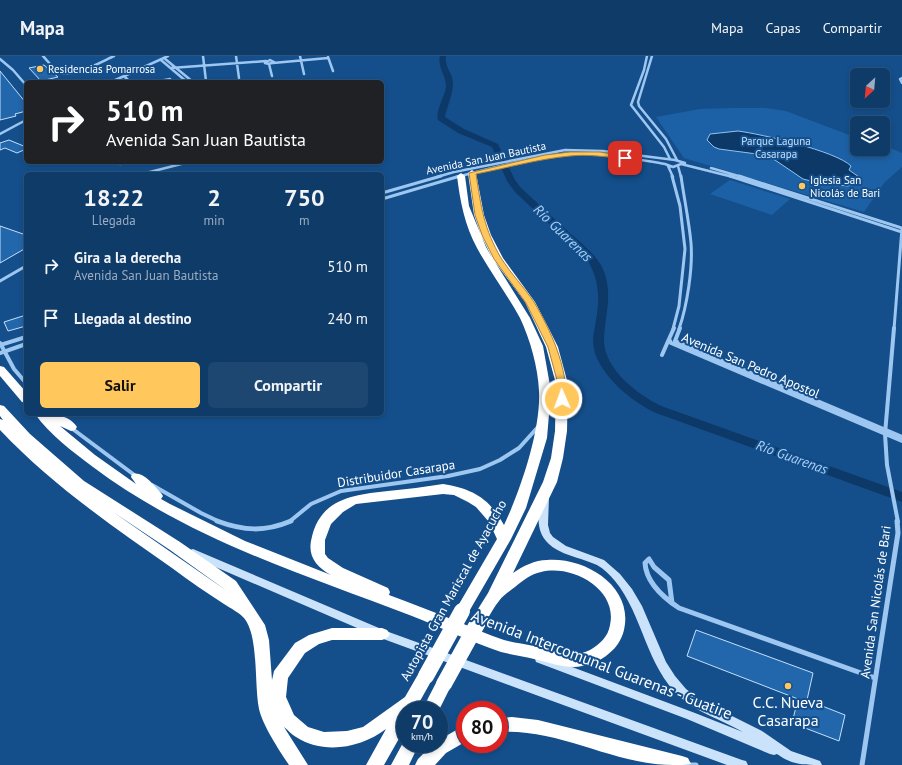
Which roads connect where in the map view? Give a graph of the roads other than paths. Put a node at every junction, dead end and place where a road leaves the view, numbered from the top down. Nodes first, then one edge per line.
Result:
1 (43, 56) edge
2 (114, 56) edge
3 (171, 56) edge
4 (203, 56) edge
5 (236, 56) edge
6 (268, 56) edge
7 (647, 56) edge
8 (652, 56) edge
9 (328, 57) edge
10 (165, 58) edge
11 (301, 58) edge
12 (0, 59) edge
13 (267, 62) junction
14 (237, 64) junction
15 (204, 67) junction
16 (172, 69) junction
17 (178, 69) junction
18 (333, 71) dead end
19 (304, 74) dead end
20 (642, 75) junction
21 (124, 76) junction
22 (272, 76) dead end
23 (647, 76) junction
24 (239, 78) dead end
25 (902, 78) edge
26 (170, 79) dead end
27 (117, 80) edge
28 (128, 80) edge
29 (165, 80) edge
30 (185, 80) edge
31 (191, 80) edge
32 (206, 80) edge
33 (24, 83) edge
34 (902, 83) edge
35 (631, 102) junction
36 (638, 102) junction
37 (24, 121) edge
38 (0, 134) edge
39 (670, 159) junction
40 (667, 163) junction
41 (679, 163) junction
42 (181, 164) edge
43 (150, 172) edge
44 (466, 173) junction
45 (384, 193) edge
46 (384, 198) edge
47 (902, 230) edge
48 (24, 267) edge
49 (0, 281) edge
50 (24, 338) edge
51 (669, 339) junction
52 (0, 344) edge
53 (678, 344) junction
54 (24, 345) edge
55 (2, 352) edge
56 (662, 355) dead end
57 (0, 369) edge
58 (24, 381) edge
59 (24, 397) edge
60 (0, 410) edge
61 (42, 416) edge
62 (52, 416) edge
63 (59, 416) edge
64 (0, 423) edge
65 (542, 423) junction
66 (71, 428) junction
67 (885, 432) junction
68 (902, 437) edge
69 (902, 441) edge
70 (137, 477) junction
71 (545, 491) junction
72 (184, 518) junction
73 (504, 539) junction
74 (175, 546) junction
75 (494, 596) junction
76 (672, 603) junction
77 (416, 612) junction
78 (252, 614) junction
79 (382, 634) junction
80 (506, 647) junction
81 (876, 678) junction
82 (411, 701) edge
83 (435, 701) edge
84 (396, 715) edge
85 (508, 724) edge
86 (396, 728) edge
87 (456, 738) edge
88 (406, 753) edge
89 (788, 756) junction
90 (299, 765) edge
91 (375, 765) edge
92 (400, 765) edge
93 (424, 765) edge
94 (686, 765) edge
95 (742, 765) edge
96 (816, 765) edge
97 (862, 765) edge

1 - 2 street
3 - 10 street
4 - 15 street
5 - 14 street
6 - 13 street
7 - 20 street
8 - 23 street
9 - 11 street
9 - 18 street
10 - 16 street
10 - 17 street
10 - 21 street
11 - 13 street
11 - 19 street
12 - 33 street
13 - 14 street
13 - 22 street
14 - 15 street
14 - 24 street
15 - 17 street
15 - 32 street
16 - 17 street
16 - 30 street
17 - 31 street
20 - 23 street
20 - 35 street
21 - 27 street
21 - 28 street
23 - 36 street
25 - 34 street
26 - 29 street
35 - 36 street
35 - 39 street
36 - 41 street
37 - 38 street
39 - 40 street, Avenida San Juan Bautista
39 - 41 street, Avenida San Juan Bautista
40 - 41 street, Avenida San Juan Bautista
40 - 44 street, Avenida San Juan Bautista
40 - 44 street, Avenida San Juan Bautista
40 - 51 street, Avenida San Pedro Apostol
41 - 47 street, Avenida San Juan Bautista
41 - 53 street, Avenida San Pedro Apostol
42 - 43 street
44 - 45 street, Avenida San Juan Bautista
44 - 46 street, Avenida San Juan Bautista
44 - 65 highway, Autopista Gran Mariscal de Ayacucho
44 - 71 highway
47 - 67 street, Avenida San Nicolás de Bari
48 - 49 street
50 - 52 street
51 - 53 street, Avenida San Pedro Apostol
51 - 56 street
52 - 55 street
53 - 67 street, Avenida San Pedro Apostol
54 - 55 street
55 - 58 street
57 - 59 highway
60 - 74 highway
61 - 72 highway, Avenida Intercomunal Guarenas - Guatire
62 - 66 highway
63 - 66 street
64 - 78 highway
65 - 70 street, Distribuidor Casarapa
65 - 73 highway, Autopista Gran Mariscal de Ayacucho
66 - 70 street
67 - 68 street, Avenida San Pedro Apostol
67 - 69 street, Avenida San Pedro Apostol
67 - 81 street, Avenida San Nicolás de Bari
70 - 72 highway
71 - 75 highway
71 - 89 main road
72 - 77 highway, Avenida Intercomunal Guarenas - Guatire
73 - 77 highway
73 - 82 highway, Autopista Gran Mariscal de Ayacucho, bridge
74 - 78 highway
74 - 79 main road
75 - 80 highway
75 - 83 highway, bridge
76 - 76 street
76 - 81 street
77 - 80 highway, Avenida Intercomunal Guarenas - Guatire
78 - 90 highway
79 - 84 highway
79 - 95 main road
80 - 89 main road, Avenida Intercomunal Guarenas - Guatire
81 - 97 street, Avenida San Nicolás de Bari
85 - 94 highway
86 - 91 highway, Autopista Gran Mariscal de Ayacucho
87 - 93 highway
88 - 92 highway
89 - 96 main road, Avenida Intercomunal Guarenas - Guatire

